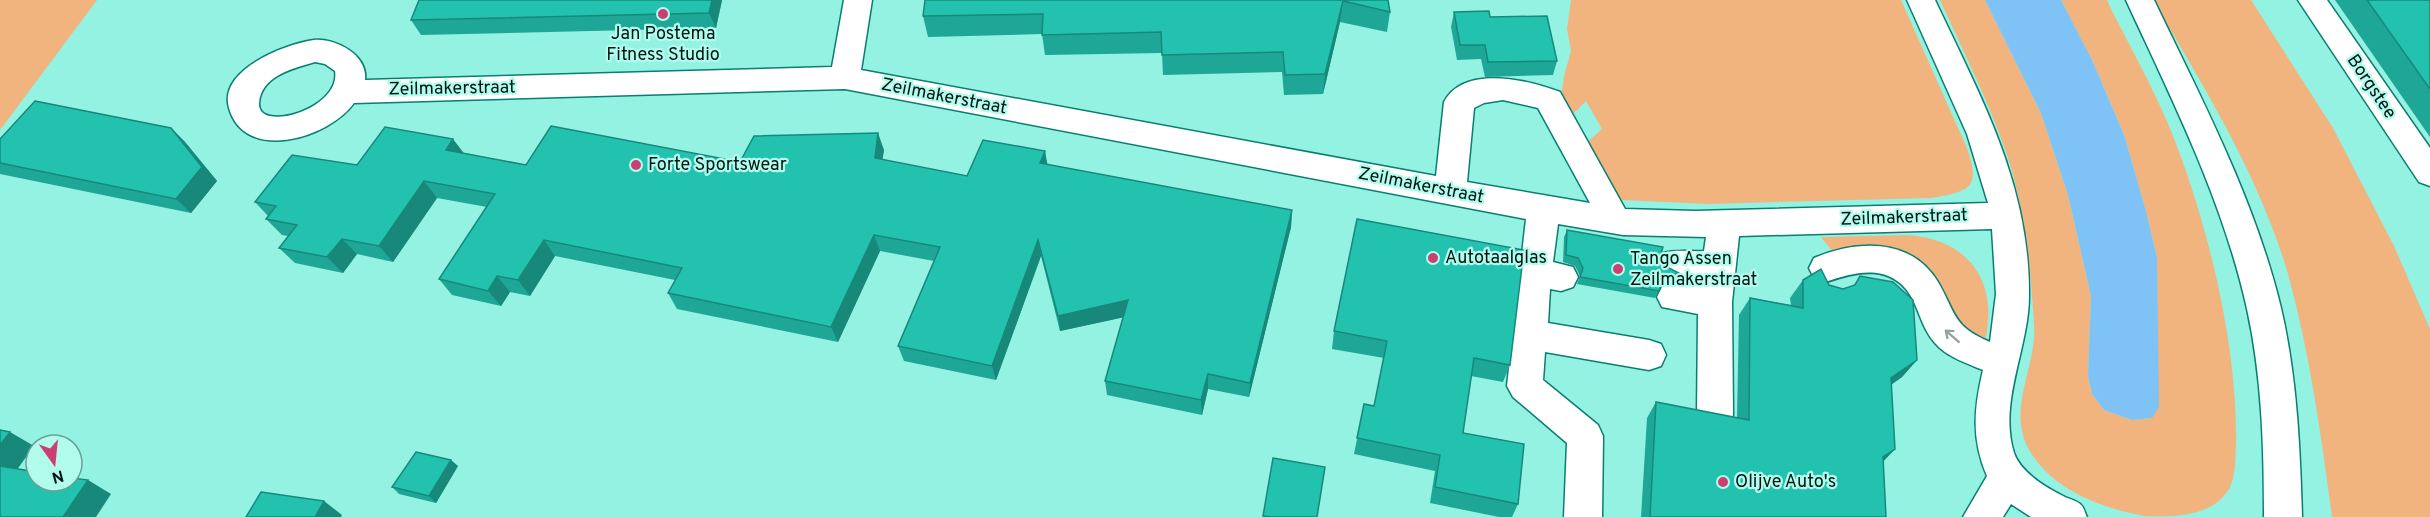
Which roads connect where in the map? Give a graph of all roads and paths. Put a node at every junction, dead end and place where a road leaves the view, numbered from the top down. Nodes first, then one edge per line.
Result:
1 (858, 0) edge
2 (1921, 0) edge
3 (2126, 0) edge
4 (2140, 0) edge
5 (2312, 0) edge
6 (2171, 69) junction
7 (845, 78) junction
8 (347, 92) dead end
9 (2430, 173) edge
10 (1450, 191) junction
11 (2005, 216) junction
12 (1615, 220) junction
13 (1796, 221) junction
14 (1724, 223) junction
15 (1549, 249) junction
16 (1720, 262) junction
17 (1675, 263) dead end
18 (1674, 297) dead end
19 (1715, 302) junction
20 (1530, 335) junction
21 (1649, 355) dead end
22 (2003, 362) junction
23 (1715, 415) edge
24 (2008, 476) junction
25 (1583, 517) edge
26 (1982, 517) edge
27 (2068, 517) edge
28 (2283, 517) edge

1 - 7 street
2 - 11 street
3 - 6 street
4 - 6 street
5 - 9 street, Borgstee
6 - 28 street
7 - 8 street, Zeilmakerstraat
7 - 10 street, Zeilmakerstraat
10 - 12 street
10 - 15 street, Zeilmakerstraat
11 - 13 street, Zeilmakerstraat
11 - 22 street
12 - 14 street, Zeilmakerstraat
12 - 15 street, Zeilmakerstraat
13 - 14 street, Zeilmakerstraat
22 -> 13 street
14 - 16 street
15 - 20 street
16 - 17 street
16 - 19 street
18 - 19 street
19 - 23 street
20 - 21 street
20 - 25 street
22 - 24 street
24 - 26 street
24 - 27 street

